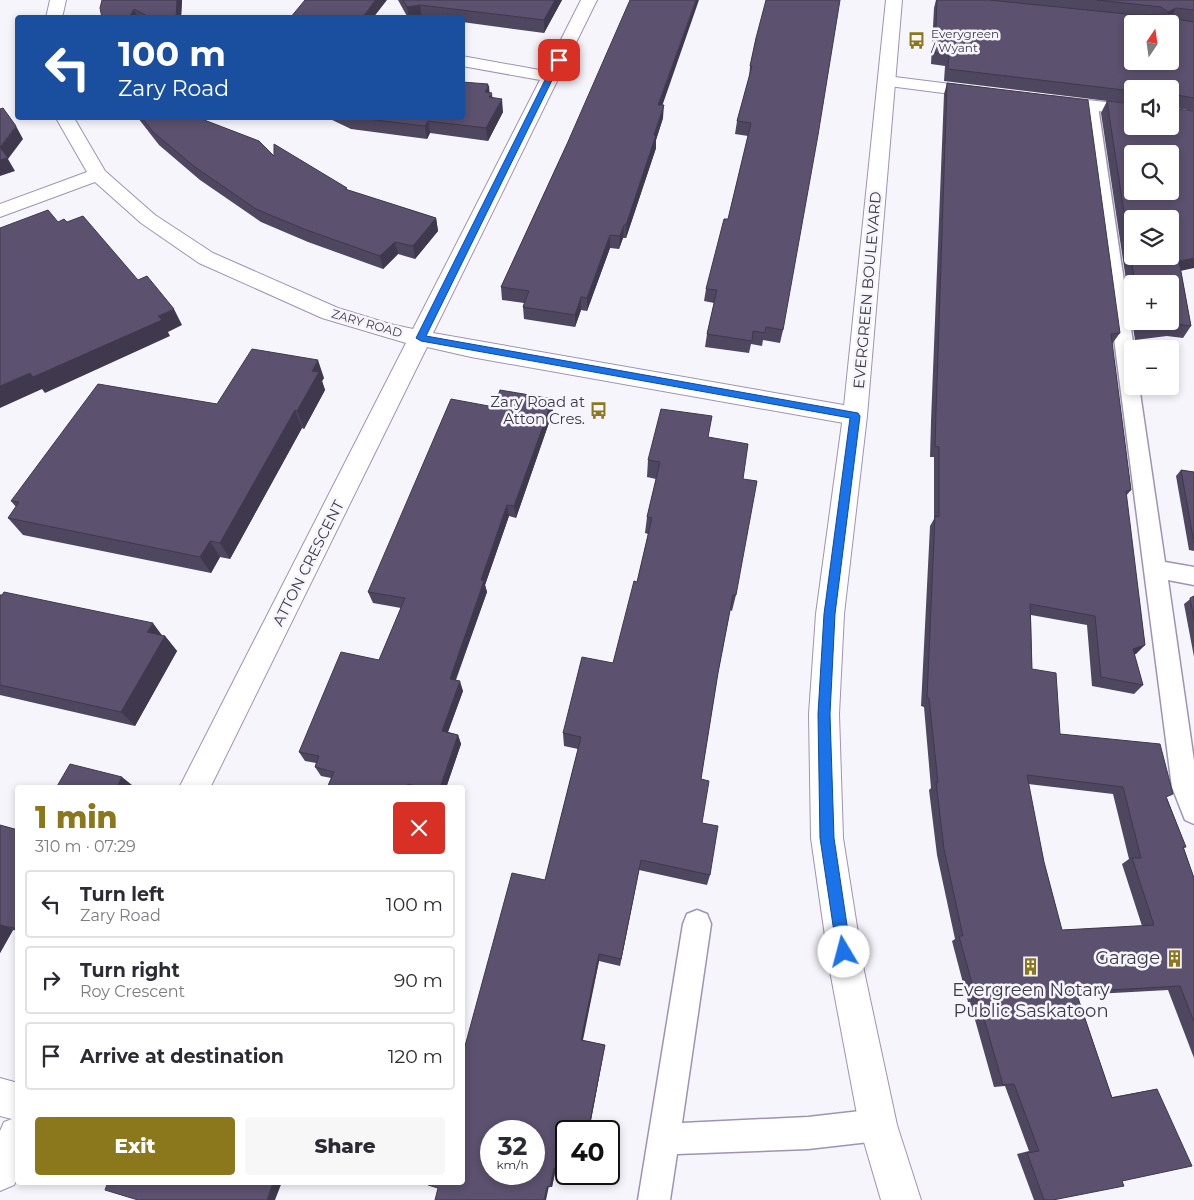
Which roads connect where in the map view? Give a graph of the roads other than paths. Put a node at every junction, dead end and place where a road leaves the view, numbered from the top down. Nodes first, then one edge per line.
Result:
1 (58, 0) edge
2 (589, 0) edge
3 (894, 0) edge
4 (55, 15) edge
5 (465, 62) edge
6 (550, 77) junction
7 (887, 82) junction
8 (997, 94) edge
9 (1034, 99) edge
10 (1091, 106) junction
11 (1124, 109) edge
12 (66, 120) edge
13 (98, 174) junction
14 (0, 211) edge
15 (421, 338) junction
16 (855, 416) junction
17 (1156, 569) junction
18 (1194, 576) edge
19 (196, 785) edge
20 (1194, 811) edge
21 (697, 924) dead end
22 (0, 1097) edge
23 (15, 1101) edge
24 (878, 1125) junction
25 (664, 1139) junction
26 (15, 1142) edge
27 (0, 1171) edge
28 (654, 1200) edge
29 (901, 1200) edge

1 - 4 street
2 - 6 street, ATTON CRESCENT
3 - 7 street, EVERGREEN BOULEVARD
5 - 6 street
6 - 15 street, ATTON CRESCENT
7 - 8 street
7 - 16 street, EVERGREEN BOULEVARD
9 - 10 street
10 - 11 street
10 - 17 lane
12 - 13 street, ZARY ROAD
13 - 14 street
13 - 15 street, ZARY ROAD
15 - 16 street, ZARY ROAD
15 - 19 street, ATTON CRESCENT
16 - 24 street, EVERGREEN BOULEVARD
17 - 18 lane
17 - 20 lane
21 - 25 lane
22 - 23 street
24 - 25 lane
24 - 29 street, EVERGREEN BOULEVARD
25 - 28 lane
26 - 27 street

